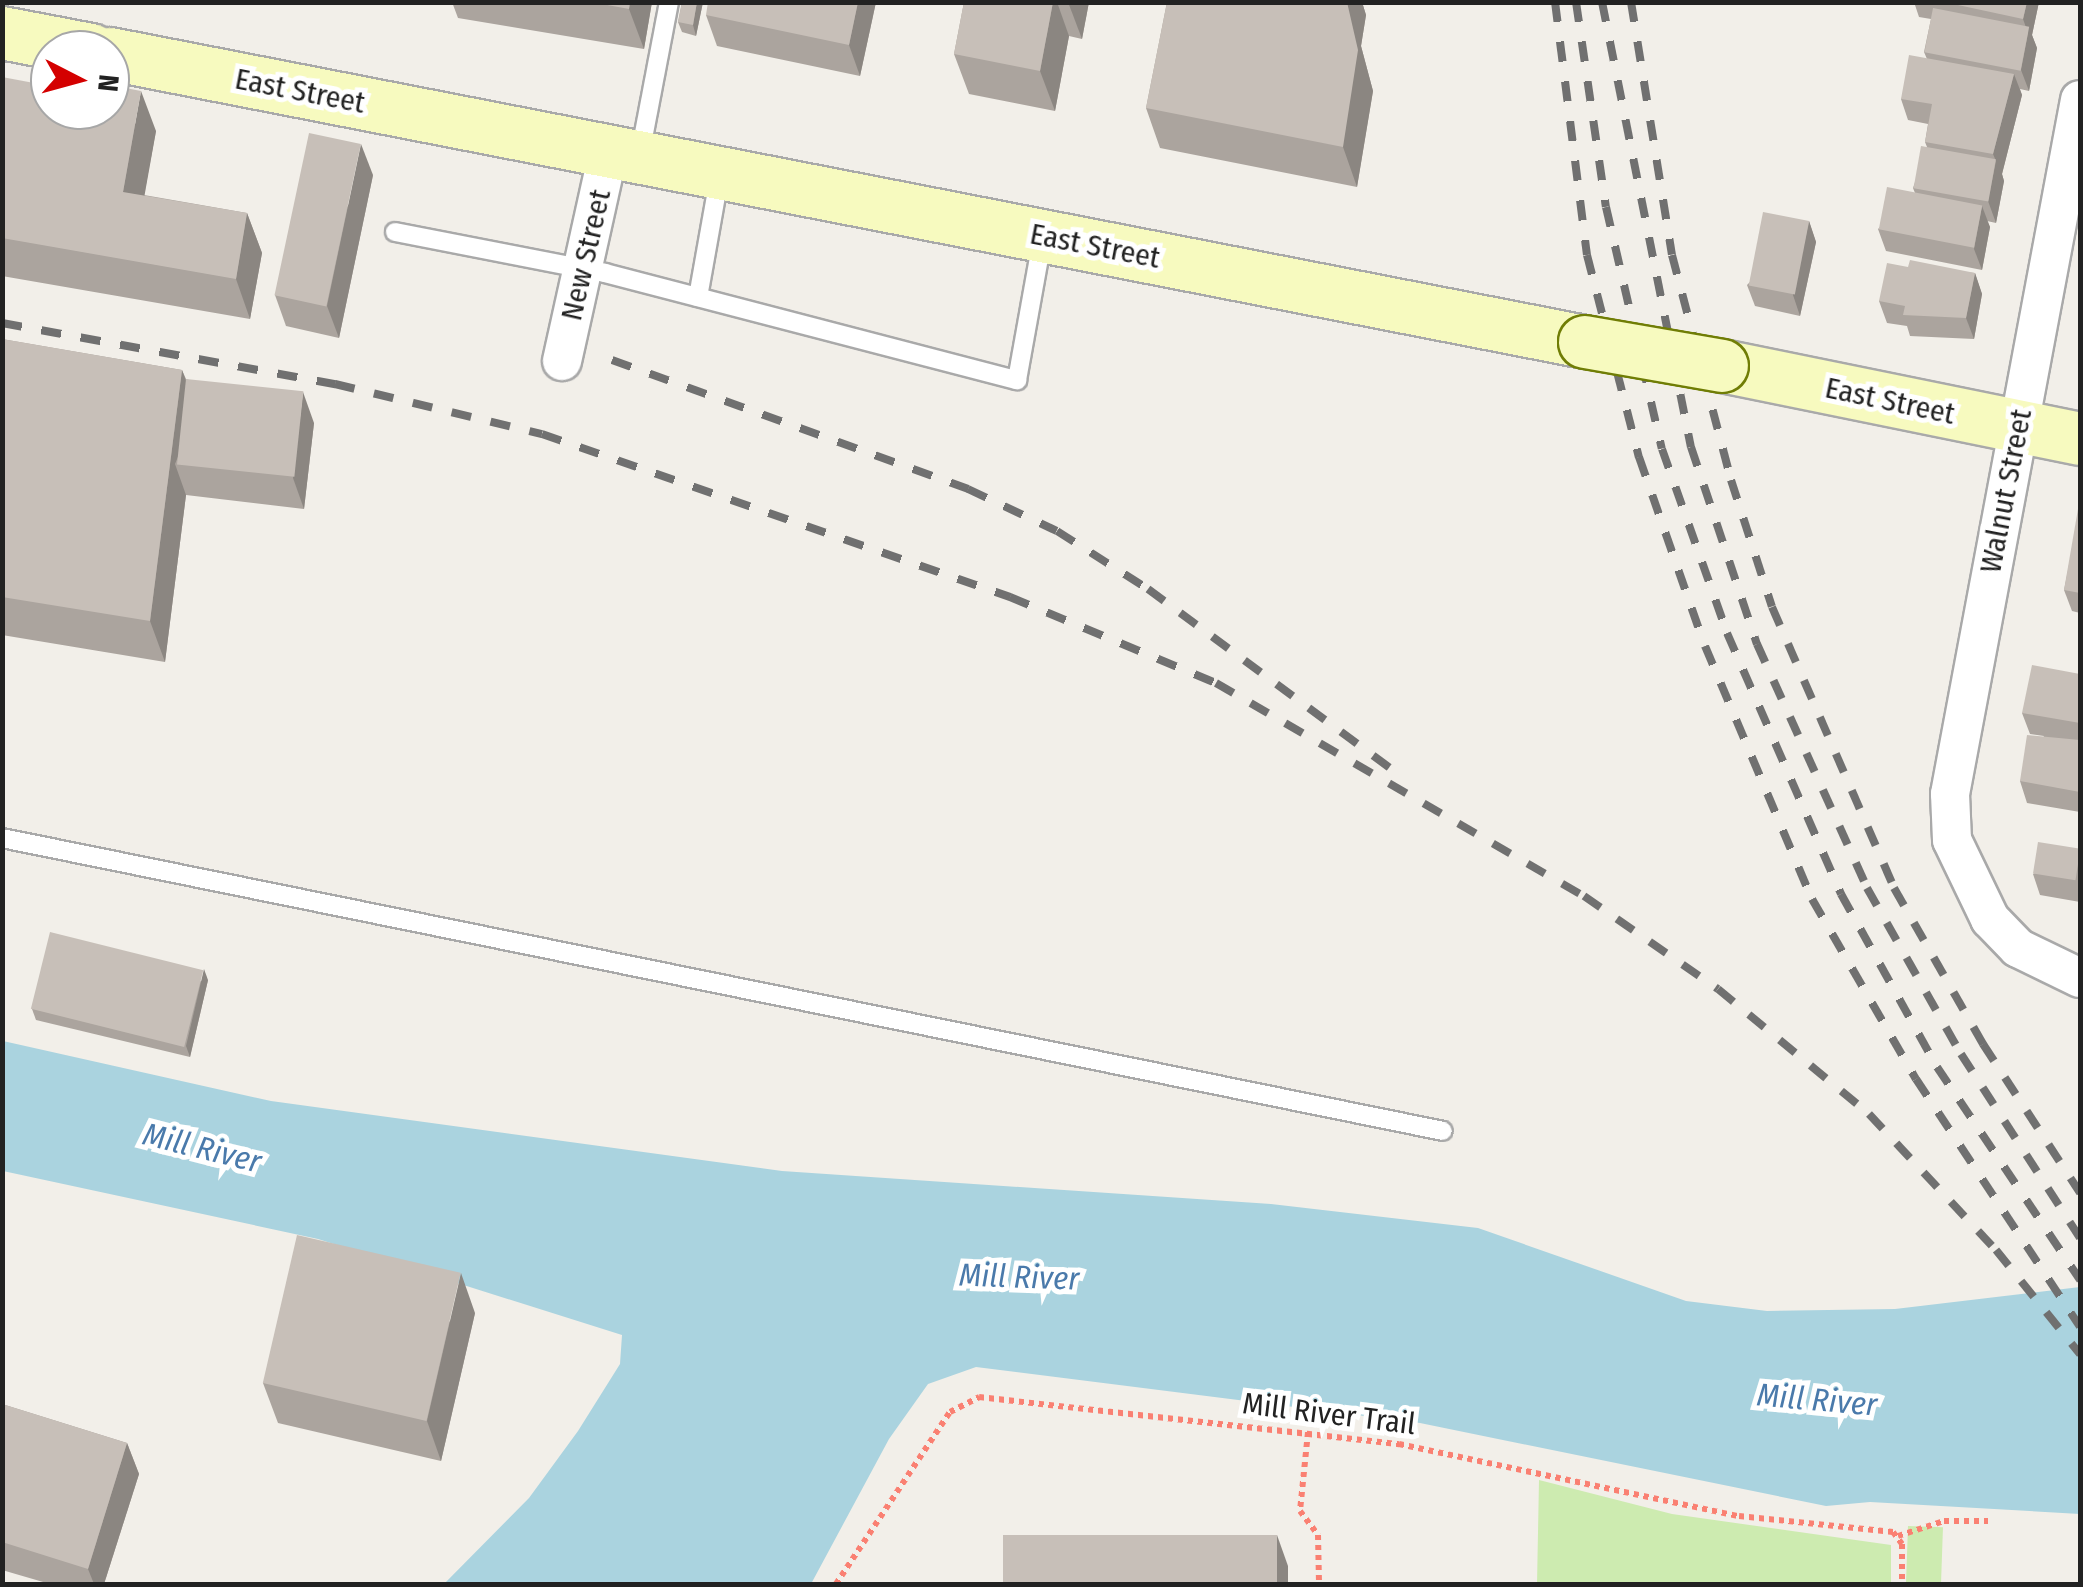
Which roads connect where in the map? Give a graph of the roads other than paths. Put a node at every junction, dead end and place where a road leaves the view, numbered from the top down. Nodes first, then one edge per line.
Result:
1 (669, 2) edge
2 (2, 32) edge
3 (30, 38) edge
4 (130, 58) edge
5 (2080, 100) edge
6 (624, 152) junction
7 (720, 171) junction
8 (396, 232) dead end
9 (1043, 235) junction
10 (582, 268) junction
11 (698, 297) junction
12 (562, 360) dead end
13 (2018, 426) junction
14 (2080, 439) edge
15 (2, 838) edge
16 (2080, 978) edge
17 (1443, 1131) dead end

1 - 6 lane
2 - 3 main road
4 - 6 main road, East Street
5 - 13 street, Walnut Street
6 - 7 main road, East Street
6 - 10 street, New Street
7 - 9 main road, East Street
7 - 11 lane
8 - 10 lane
9 - 11 lane
9 - 13 main road, East Street, bridge
10 - 11 lane
10 - 12 street, New Street
13 - 14 main road, East Street
13 - 16 street, Walnut Street
15 - 17 lane

